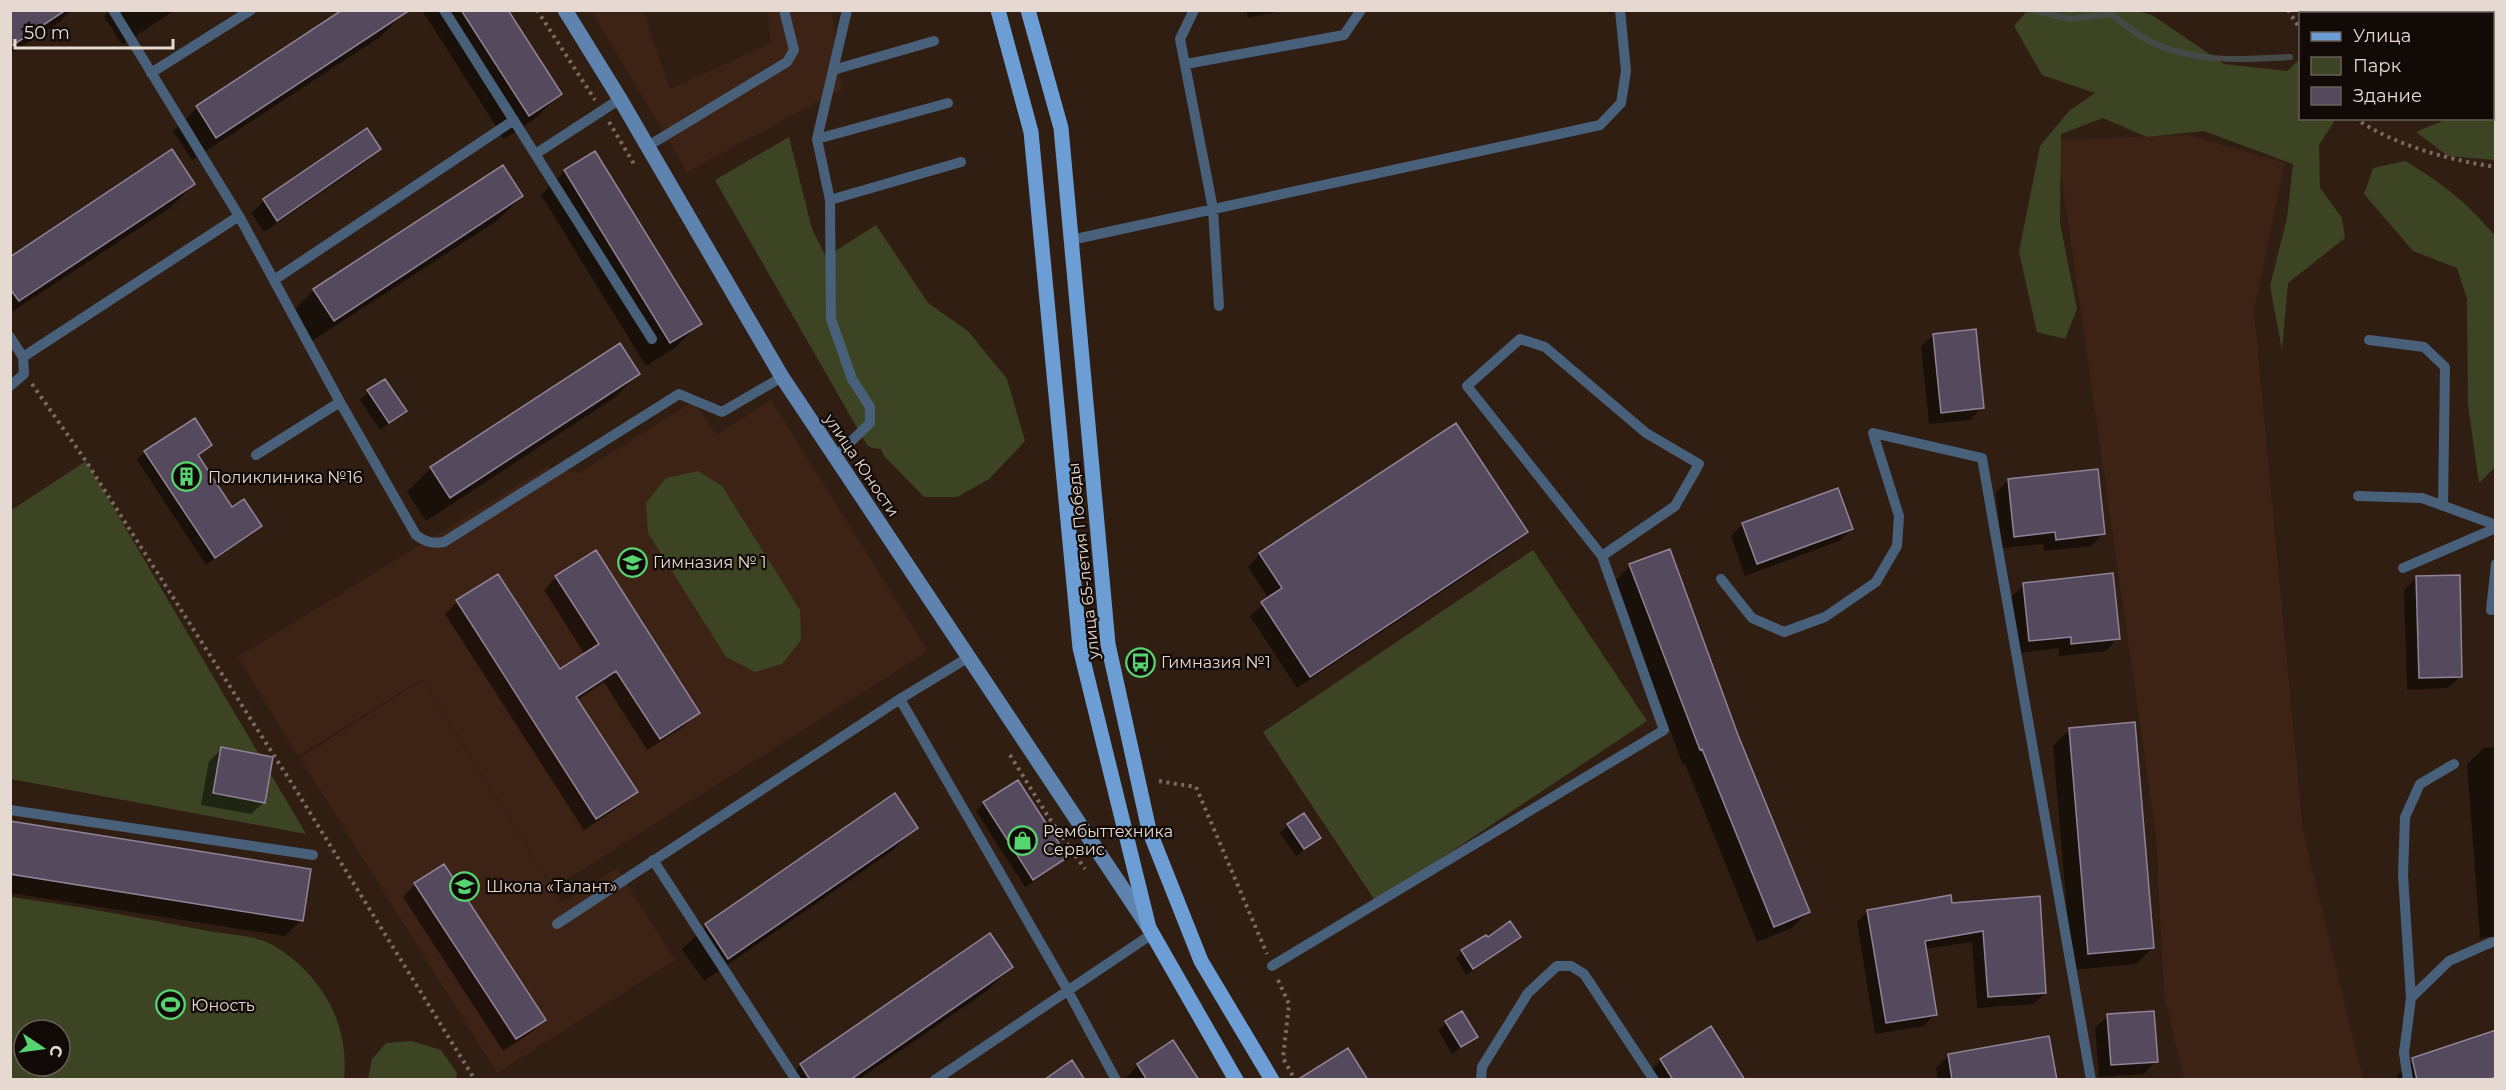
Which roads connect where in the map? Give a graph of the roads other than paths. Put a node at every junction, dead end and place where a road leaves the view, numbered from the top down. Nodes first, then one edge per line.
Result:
1 (113, 10) edge
2 (251, 10) edge
3 (444, 10) edge
4 (565, 10) edge
5 (784, 10) edge
6 (847, 10) edge
7 (998, 10) edge
8 (1028, 10) edge
9 (1194, 10) edge
10 (1361, 10) edge
11 (1620, 10) edge
12 (934, 41) dead end
13 (1186, 64) junction
14 (833, 70) junction
15 (152, 73) junction
16 (620, 99) junction
17 (948, 103) dead end
18 (514, 120) junction
19 (817, 139) junction
20 (648, 146) junction
21 (537, 153) junction
22 (962, 162) dead end
23 (830, 200) junction
24 (1213, 208) junction
25 (239, 216) junction
26 (1071, 240) junction
27 (274, 280) junction
28 (1219, 306) dead end
29 (10, 337) edge
30 (652, 339) dead end
31 (2369, 340) dead end
32 (23, 357) junction
33 (782, 377) junction
34 (10, 386) edge
35 (340, 402) junction
36 (256, 455) dead end
37 (835, 457) junction
38 (2358, 496) dead end
39 (2443, 506) junction
40 (2496, 527) edge
41 (1602, 556) junction
42 (2496, 564) edge
43 (2403, 568) dead end
44 (1721, 579) dead end
45 (2491, 610) dead end
46 (969, 657) junction
47 (900, 699) junction
48 (2454, 764) dead end
49 (10, 810) edge
50 (313, 855) dead end
51 (653, 860) junction
52 (557, 924) dead end
53 (1150, 931) junction
54 (2492, 942) dead end
55 (1272, 966) road end
56 (1068, 991) junction
57 (2411, 999) junction
58 (796, 1080) edge
59 (935, 1080) edge
60 (1116, 1080) edge
61 (1236, 1080) edge
62 (1272, 1080) edge
63 (1480, 1080) edge
64 (1654, 1080) edge
65 (2091, 1080) edge
66 (2408, 1080) edge

1 - 15 lane
2 - 15 lane
3 - 18 lane
4 - 16 street, улица Юности
5 - 20 lane
6 - 14 lane
7 - 53 main road, улица 65-летия Победы
8 - 26 main road, улица 65-летия Победы
9 - 13 lane
10 - 13 lane
11 - 24 lane
12 - 14 lane
13 - 24 lane
14 - 19 lane
15 - 25 lane
16 - 20 street, улица Юности
16 - 21 lane
17 - 19 lane
18 - 21 lane
18 - 27 lane
19 - 23 lane
20 - 33 street, улица Юности
21 - 30 lane
22 - 23 lane
23 - 37 lane
24 - 26 lane
24 - 28 lane
25 - 27 lane
25 - 32 lane
26 - 62 main road, улица 65-летия Победы
27 - 35 lane
29 - 32 lane
31 - 39 lane
32 - 34 lane
33 - 35 lane
33 - 37 street, улица Юности
35 - 36 lane
37 - 46 street, улица Юности
38 - 39 lane
39 - 40 lane
40 - 43 lane
41 - 41 lane
41 - 55 lane
42 - 45 lane
44 - 65 lane
46 - 47 lane
46 - 53 street, улица Юности
47 - 51 lane
47 - 56 lane
48 - 57 lane
49 - 50 lane
51 - 52 lane
51 - 58 lane
53 - 56 lane
53 - 61 main road, улица 65-летия Победы
54 - 57 lane
56 - 59 lane
56 - 60 lane
57 - 66 lane
63 - 64 lane

